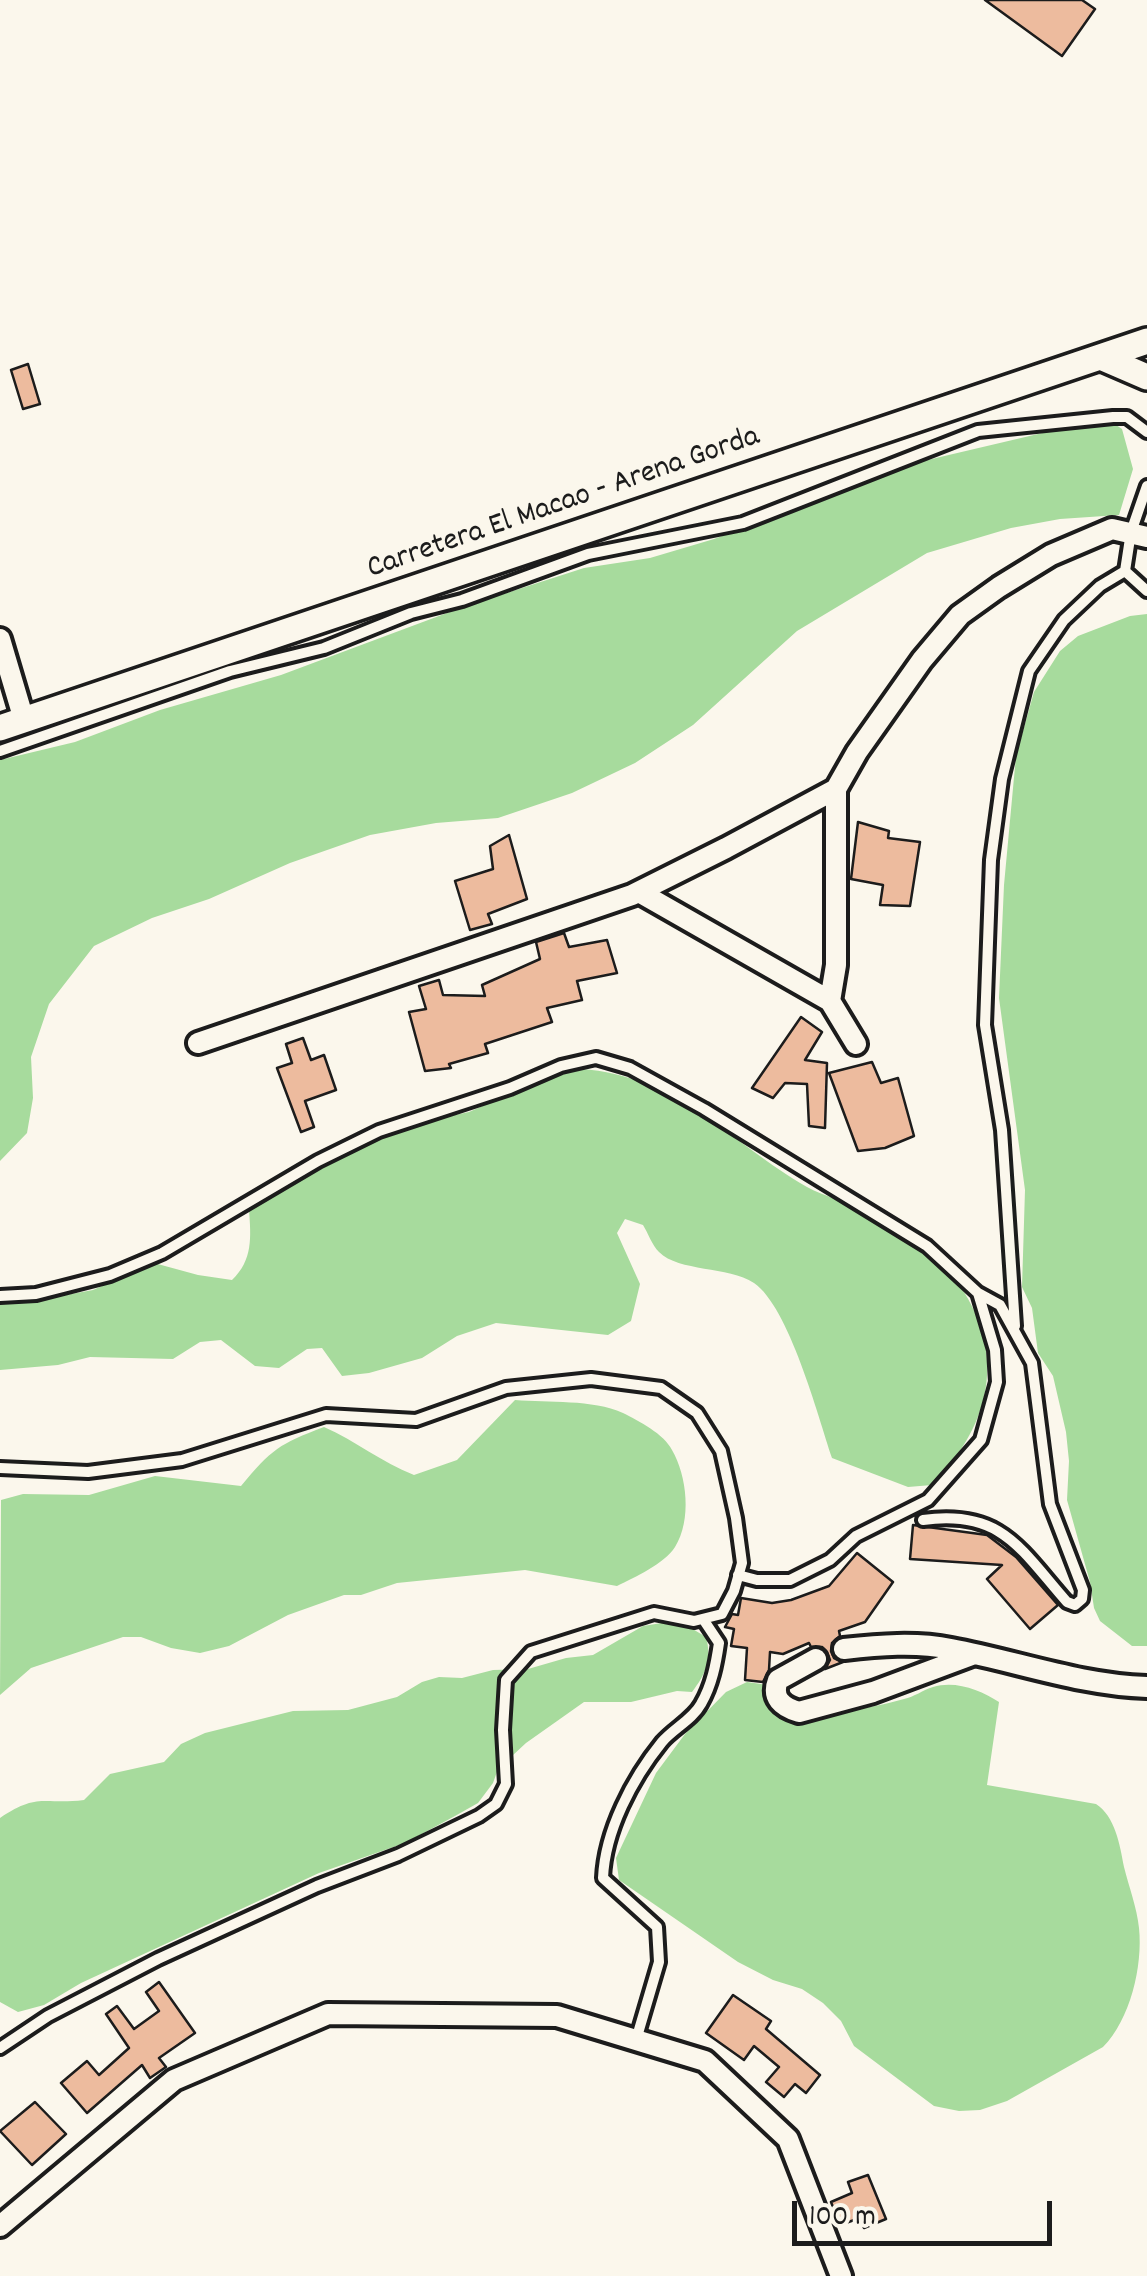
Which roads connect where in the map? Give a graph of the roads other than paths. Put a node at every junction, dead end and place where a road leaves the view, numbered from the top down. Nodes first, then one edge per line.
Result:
1 (1147, 340) edge
2 (1103, 358) junction
3 (1147, 378) edge
4 (1147, 432) edge
5 (1147, 486) edge
6 (1139, 534) edge
7 (1125, 571) junction
8 (1147, 590) edge
9 (0, 639) edge
10 (12, 724) edge
11 (0, 751) edge
12 (836, 789) junction
13 (639, 892) junction
14 (830, 1001) junction
15 (198, 1043) dead end
16 (856, 1044) dead end
17 (978, 1293) junction
18 (0, 1296) edge
19 (1015, 1332) junction
20 (0, 1468) edge
21 (923, 1520) dead end
22 (738, 1575) junction
23 (702, 1619) junction
24 (844, 1649) dead end
25 (975, 1654) junction
26 (816, 1660) dead end
27 (1147, 1687) edge
28 (636, 2040) junction
29 (0, 2048) edge
30 (0, 2226) edge
31 (841, 2276) edge

1 - 2 street, Carretera El Macao - Arena Gorda
2 - 3 street
2 - 10 street, Carretera El Macao - Arena Gorda
4 - 11 lane
5 - 6 lane
6 - 7 lane
6 - 12 street
7 - 8 lane
7 - 19 lane
9 - 10 street
12 - 13 street
12 - 14 street
13 - 14 street
13 - 15 street
14 - 16 street
17 - 18 lane
17 - 19 lane
17 - 22 lane
19 - 21 lane
20 - 22 lane
22 - 23 lane
23 - 28 lane
23 - 29 lane
24 - 25 street
25 - 26 street
25 - 27 street
28 - 30 street
28 - 31 street

